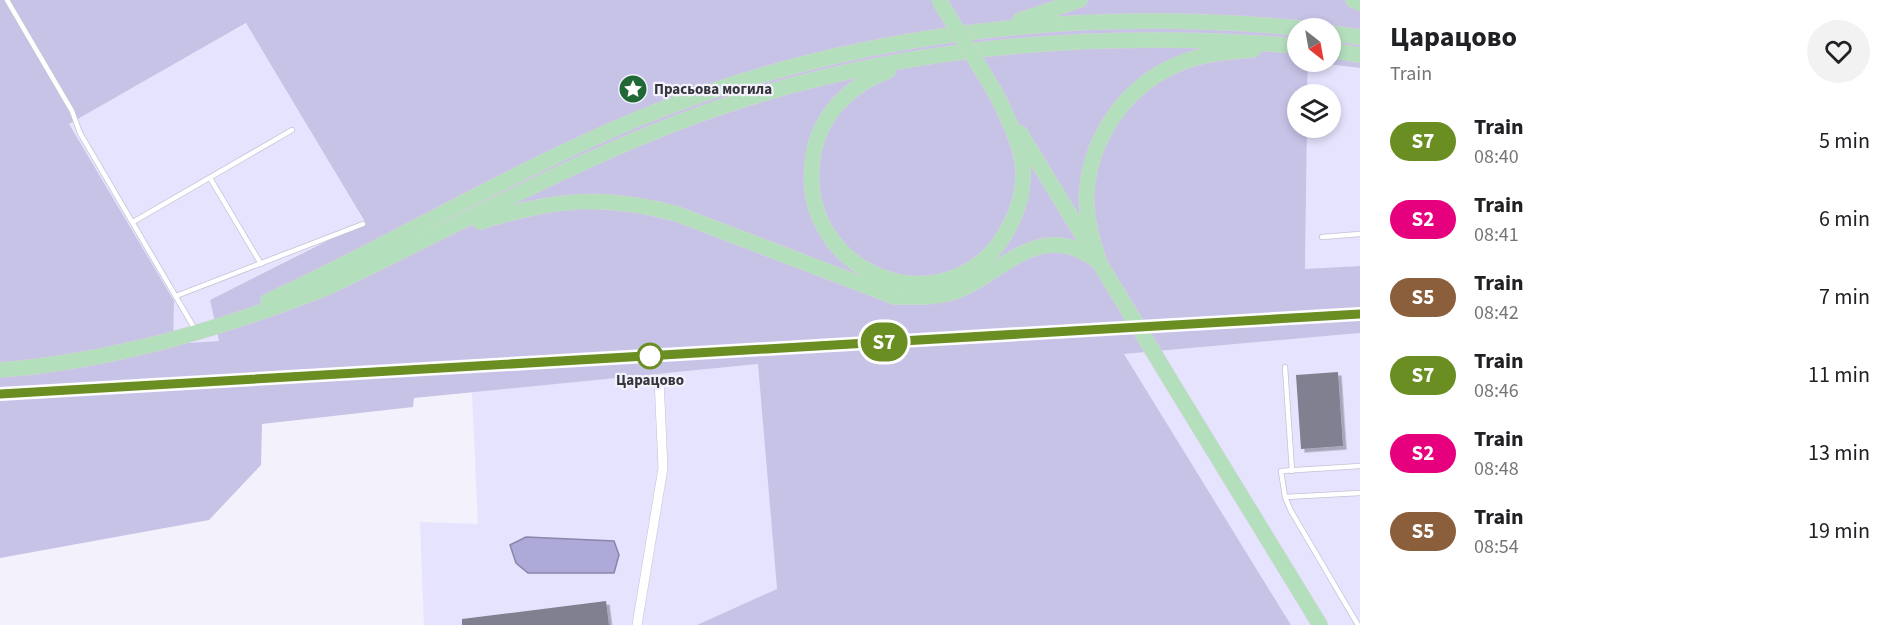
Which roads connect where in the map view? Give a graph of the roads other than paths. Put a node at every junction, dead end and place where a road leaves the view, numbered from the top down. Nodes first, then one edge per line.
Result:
1 (7, 0) edge
2 (939, 0) edge
3 (1080, 0) edge
4 (1353, 0) edge
5 (1360, 3) edge
6 (1287, 27) edge
7 (980, 31) junction
8 (1341, 34) edge
9 (1360, 37) edge
10 (1287, 45) edge
11 (1287, 47) edge
12 (1341, 52) edge
13 (1360, 55) edge
14 (930, 56) junction
15 (995, 92) junction
16 (292, 130) dead end
17 (210, 177) junction
18 (133, 222) junction
19 (363, 224) dead end
20 (1360, 234) edge
21 (437, 236) junction
22 (1322, 237) dead end
23 (1099, 261) junction
24 (261, 264) junction
25 (176, 296) junction
26 (197, 334) junction
27 (1285, 367) dead end
28 (0, 370) edge
29 (659, 379) dead end
30 (1360, 466) edge
31 (1292, 471) junction
32 (1360, 493) edge
33 (1286, 497) junction
34 (637, 625) edge
35 (1320, 625) edge
36 (1358, 625) edge

1 - 18 lane
2 - 15 main road, bridge
3 - 7 main road
4 - 5 main road
6 - 7 main road
7 - 26 main road
8 - 9 main road
10 - 14 main road
11 - 23 main road
12 - 13 main road
14 - 15 main road
14 - 21 main road
15 - 23 main road
16 - 17 lane
17 - 18 lane
17 - 24 lane
18 - 25 lane
19 - 24 lane
20 - 22 lane
21 - 23 main road
21 - 26 main road
23 - 35 main road, bridge
24 - 25 lane
25 - 26 lane
26 - 28 main road
27 - 31 lane
29 - 34 street
30 - 31 lane
31 - 33 lane
32 - 33 lane
33 - 36 lane

